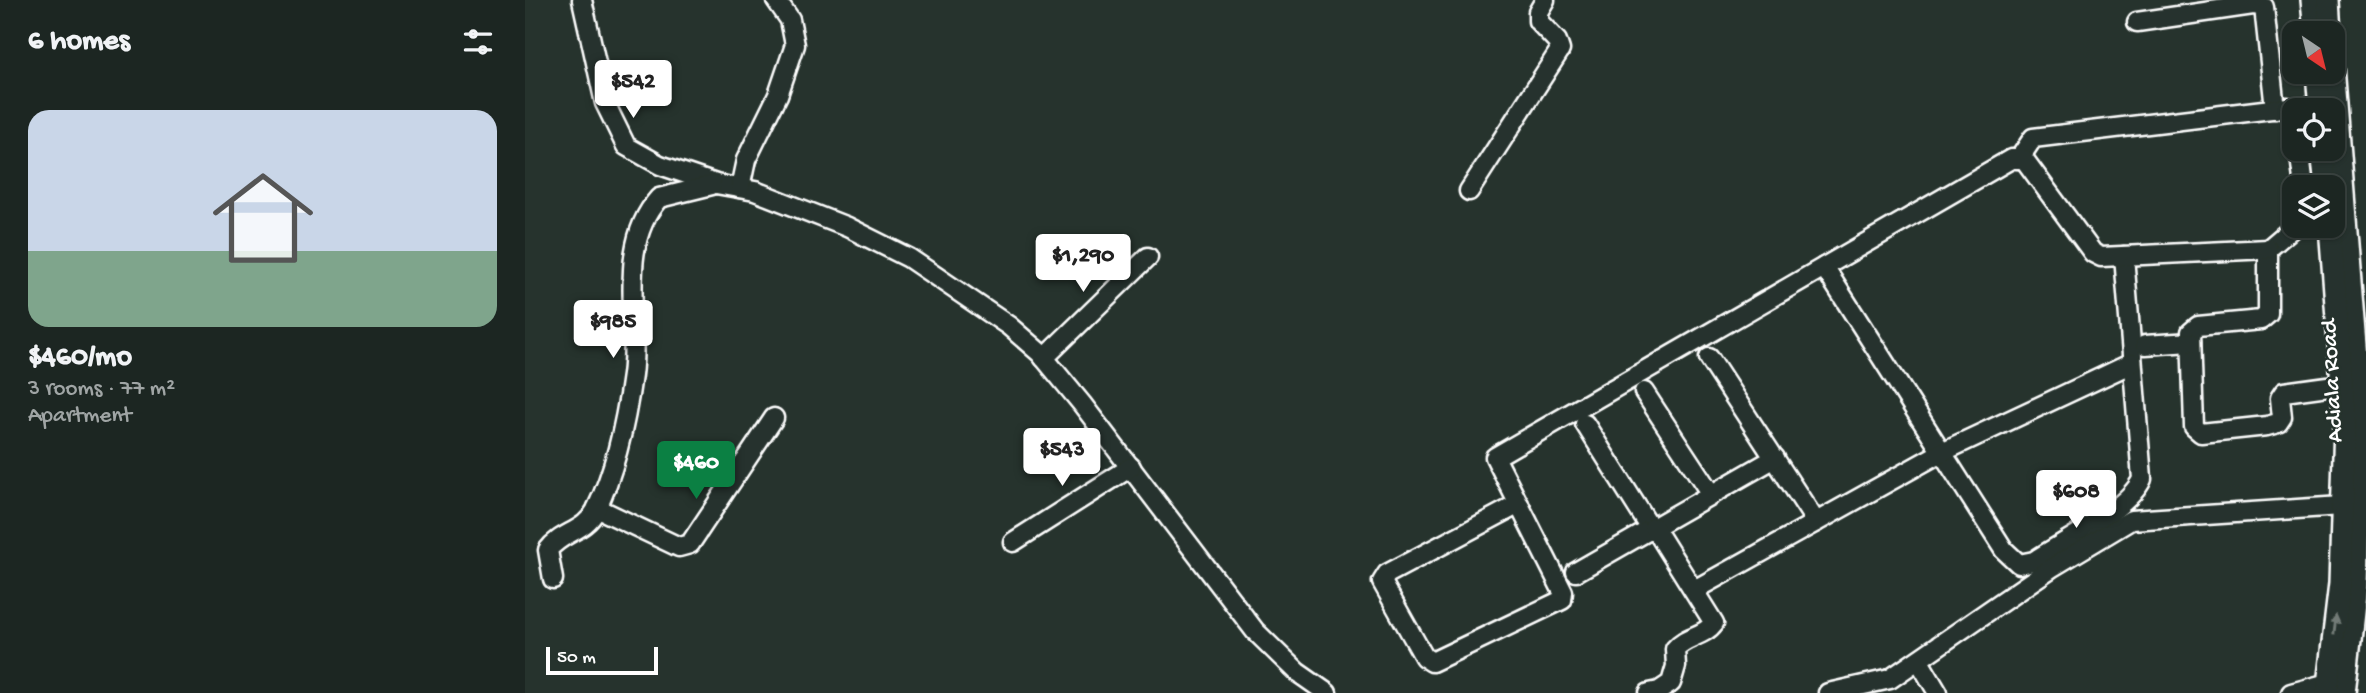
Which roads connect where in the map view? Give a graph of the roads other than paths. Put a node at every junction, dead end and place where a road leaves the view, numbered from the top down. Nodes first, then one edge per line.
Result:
1 (582, 0) edge
2 (776, 0) edge
3 (1545, 0) edge
4 (2312, 0) edge
5 (2328, 0) edge
6 (2243, 3) edge
7 (2314, 21) edge
8 (2329, 21) edge
9 (2137, 22) dead end
10 (2334, 84) edge
11 (2282, 107) edge
12 (2275, 108) junction
13 (2019, 159) junction
14 (716, 184) junction
15 (740, 188) junction
16 (1469, 191) dead end
17 (2282, 237) edge
18 (2331, 238) edge
19 (2268, 249) junction
20 (2124, 256) junction
21 (1148, 257) dead end
22 (1824, 267) junction
23 (2191, 342) junction
24 (2145, 345) dead end
25 (1044, 358) junction
26 (1709, 358) dead end
27 (2132, 363) junction
28 (2342, 384) junction
29 (1644, 391) dead end
30 (774, 418) dead end
31 (1585, 425) dead end
32 (1943, 452) junction
33 (1775, 458) junction
34 (1131, 467) junction
35 (1711, 494) junction
36 (1519, 504) junction
37 (2352, 505) junction
38 (597, 508) junction
39 (1817, 522) junction
40 (1653, 528) junction
41 (1013, 542) dead end
42 (1576, 572) dead end
43 (553, 579) dead end
44 (1694, 590) junction
45 (1919, 661) junction
46 (2333, 690) edge
47 (1327, 693) edge
48 (1649, 693) edge
49 (1828, 693) edge
50 (1938, 693) edge
51 (2291, 693) edge

1 - 14 street
2 - 15 street
3 - 16 street
4 - 7 main road
5 - 8 main road
6 - 9 street
6 - 12 street
10 - 37 main road, Adiala Road
11 - 12 street
12 - 13 street
13 - 20 street
13 - 22 street
14 - 15 street
14 - 38 street
15 - 25 street
17 - 19 street
18 - 28 main road, Adiala Road
19 - 20 street
19 - 23 street
20 - 27 street
21 - 25 street
22 - 32 street
22 - 36 street
23 - 24 street
23 - 28 street
25 - 34 street
26 - 33 street
27 - 32 street
27 - 32 street
28 - 37 main road, Adiala Road
29 - 35 street
30 - 38 street
31 - 40 street
32 - 39 street
33 - 35 street
33 - 39 street
34 - 41 street
34 - 47 street
35 - 40 street
36 - 36 street
37 - 45 street
37 - 46 main road, Adiala Road
38 - 43 street
39 - 44 street
40 - 42 street
40 - 44 street
44 - 48 street
45 - 49 street
45 - 50 street
46 - 51 street

